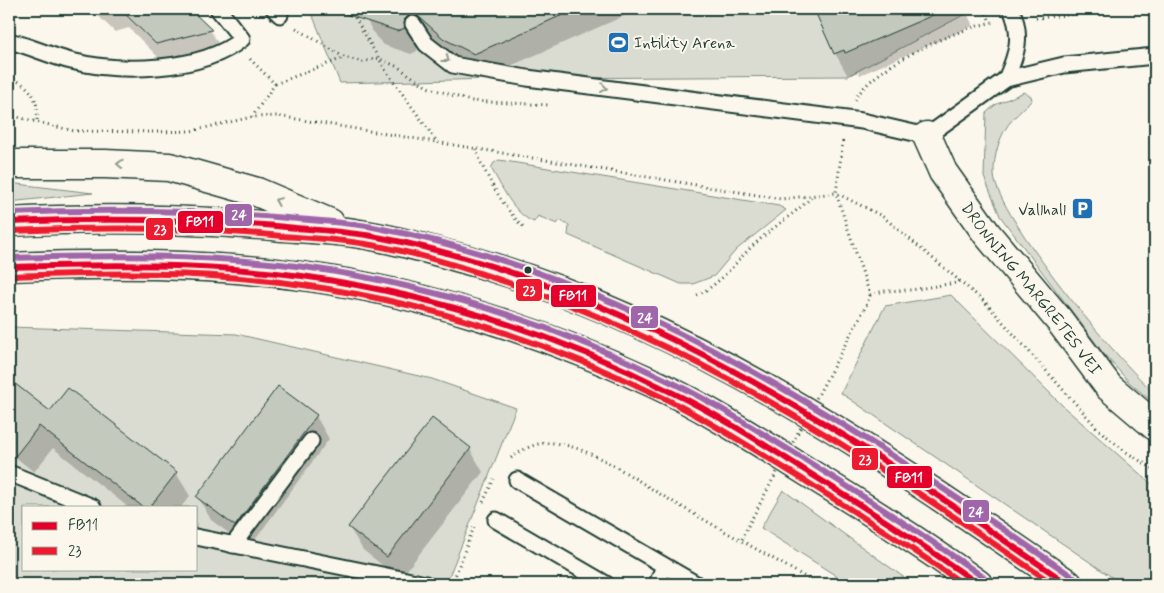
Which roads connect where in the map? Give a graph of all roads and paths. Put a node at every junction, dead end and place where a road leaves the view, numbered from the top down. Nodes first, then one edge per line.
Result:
1 (218, 9) edge
2 (350, 9) edge
3 (984, 9) edge
4 (1125, 9) edge
5 (1013, 14) edge
6 (990, 22) junction
7 (413, 24) dead end
8 (9, 42) edge
9 (234, 45) junction
10 (1155, 56) edge
11 (344, 57) dead end
12 (9, 77) edge
13 (1006, 79) junction
14 (275, 84) junction
15 (9, 115) edge
16 (252, 117) junction
17 (846, 120) junction
18 (37, 121) junction
19 (927, 136) junction
20 (438, 143) junction
21 (476, 149) junction
22 (9, 164) edge
23 (836, 192) junction
24 (812, 196) junction
25 (9, 222) edge
26 (524, 227) dead end
27 (355, 233) junction
28 (9, 267) edge
29 (962, 280) junction
30 (697, 295) dead end
31 (870, 295) junction
32 (1155, 426) edge
33 (311, 441) dead end
34 (515, 455) dead end
35 (1155, 470) edge
36 (9, 473) edge
37 (517, 480) dead end
38 (91, 506) edge
39 (496, 520) dead end
40 (198, 537) edge
41 (742, 539) junction
42 (232, 545) junction
43 (664, 566) junction
44 (426, 584) edge
45 (606, 584) edge
46 (657, 584) edge
47 (696, 584) edge
48 (817, 584) edge
49 (978, 584) edge
50 (1068, 584) edge

1 - 9 lane
2 - 20 path
3 - 6 path
4 - 5 path
5 - 6 path
5 - 13 lane
6 - 17 path
7 -> 17 lane
8 - 9 lane
9 - 14 path
10 - 13 lane
11 - 14 path
12 - 18 path
13 - 19 lane
14 - 16 path
15 - 18 path
16 - 18 path
16 - 20 path
17 - 19 lane
17 - 23 path
19 - 32 main road, DRONNING MARGRETES VEI
20 - 21 path
21 - 24 path
21 - 26 path
27 -> 22 main road
23 - 24 path
23 - 29 path
23 - 31 path
24 - 30 path
25 - 27 main road
27 - 50 main road
28 - 49 main road
29 - 31 path
29 - 35 path
31 - 41 path, bridge
33 - 42 lane
34 - 41 path
36 - 38 lane
37 - 43 lane
39 - 45 lane
40 - 42 lane
41 - 48 path
42 - 44 lane
43 - 46 lane
43 - 47 lane

